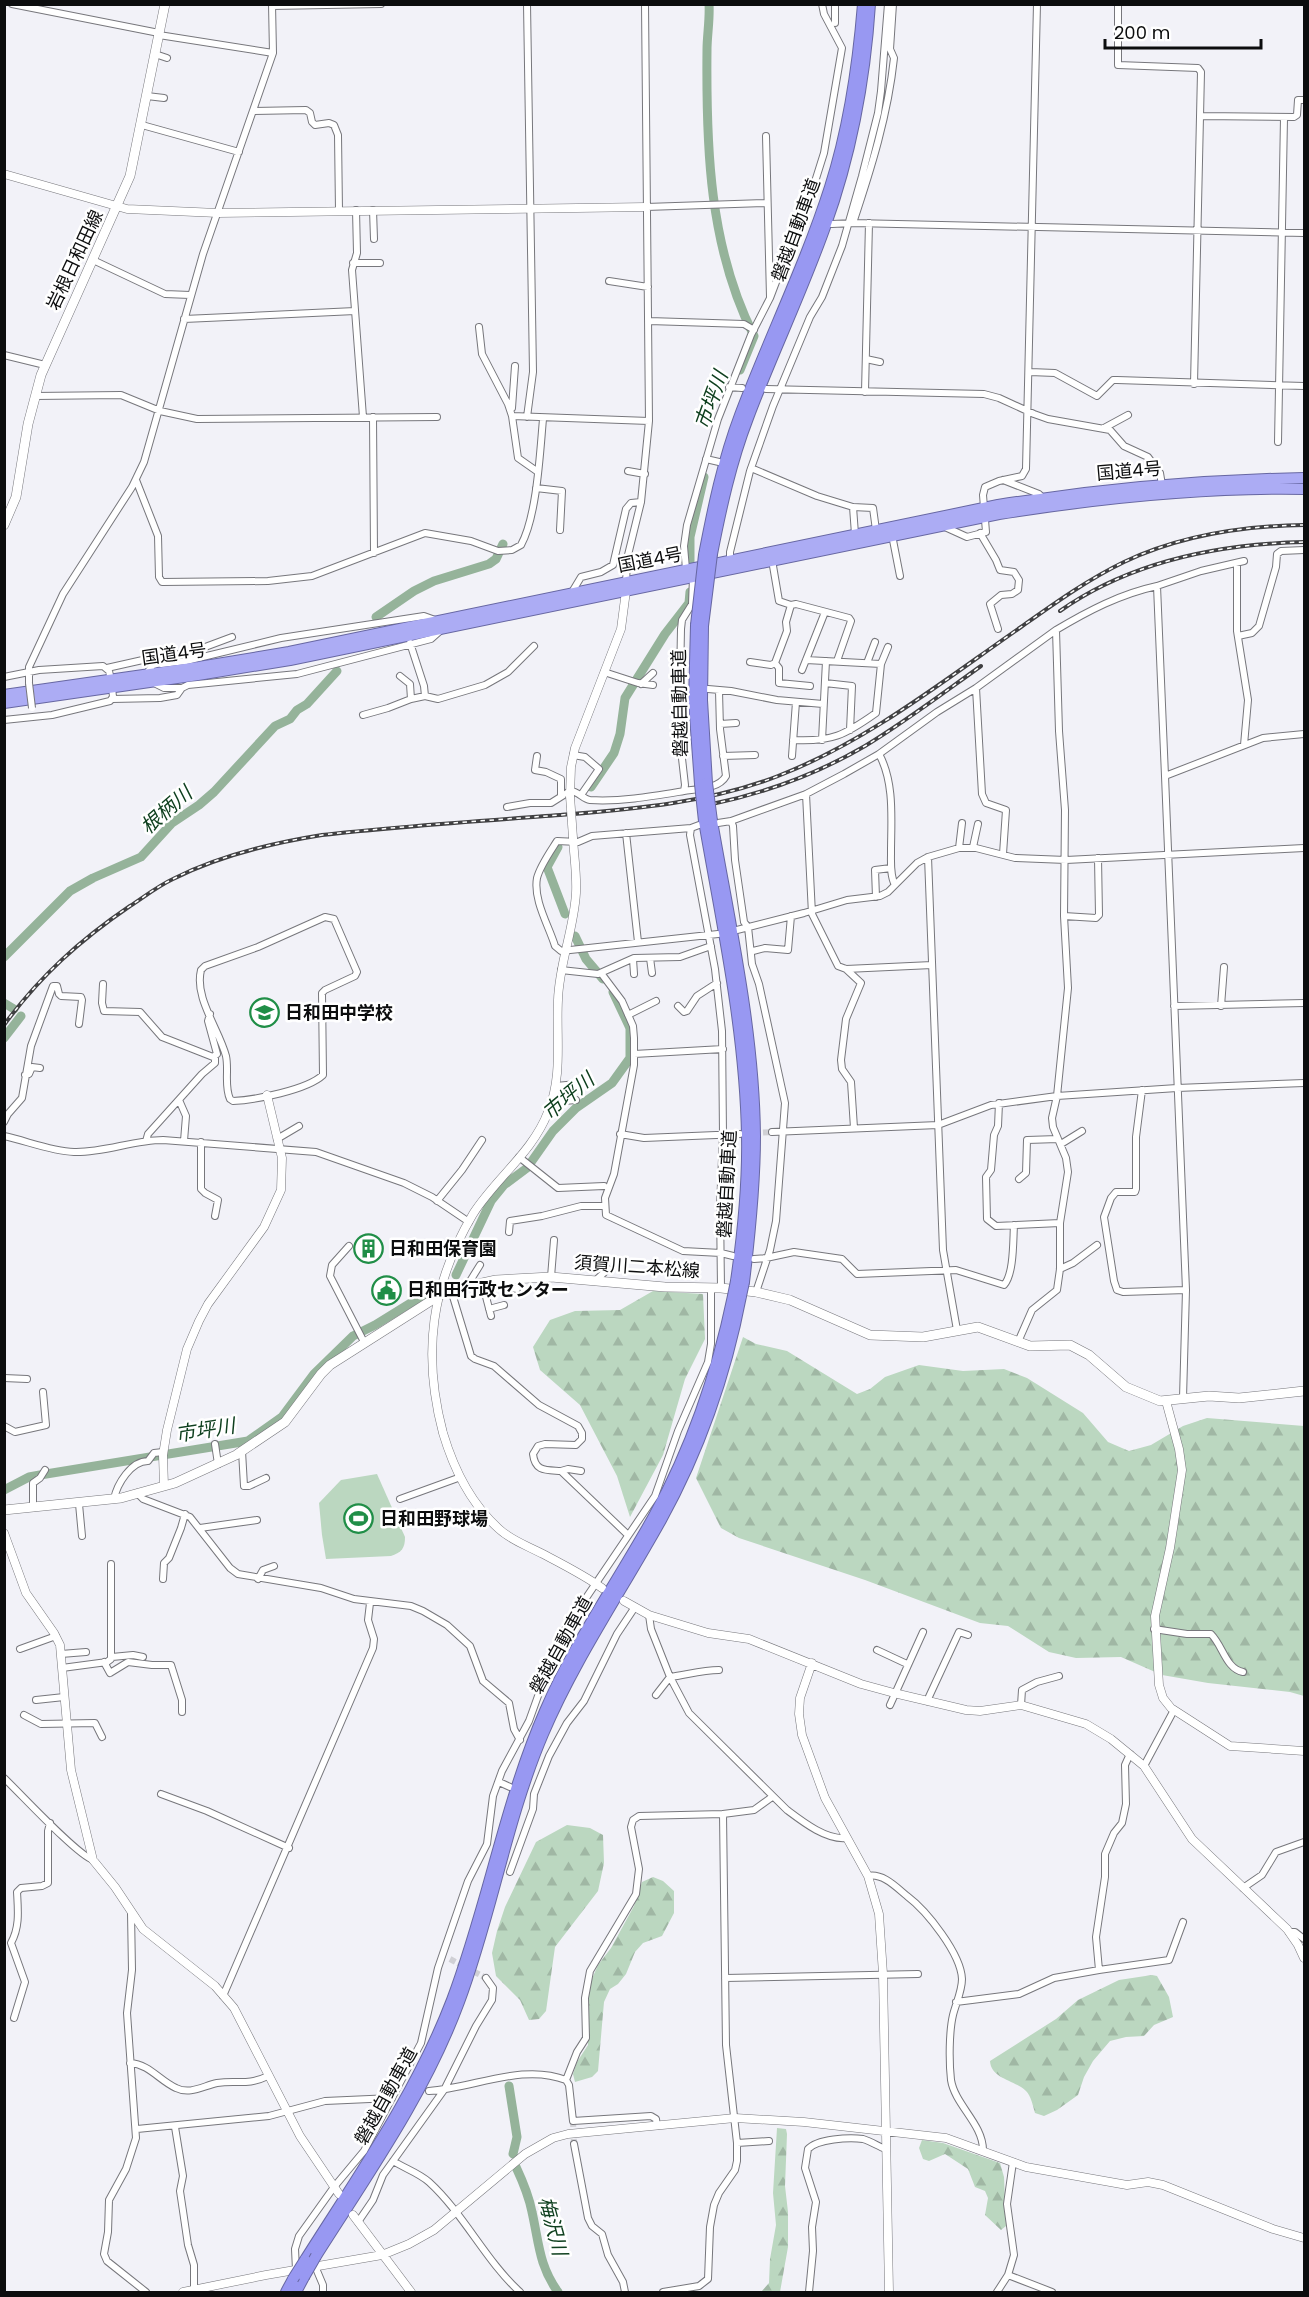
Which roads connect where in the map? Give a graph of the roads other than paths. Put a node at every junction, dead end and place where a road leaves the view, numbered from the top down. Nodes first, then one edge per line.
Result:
1 (12, 4) edge
2 (165, 4) edge
3 (381, 4) edge
4 (527, 4) edge
5 (645, 4) edge
6 (822, 4) edge
7 (835, 4) edge
8 (863, 4) edge
9 (870, 4) edge
10 (888, 4) edge
11 (893, 4) edge
12 (1037, 4) edge
13 (1118, 4) edge
14 (272, 5) edge
15 (835, 22) dead end
16 (159, 34) junction
17 (155, 54) junction
18 (273, 54) junction
19 (167, 58) dead end
20 (147, 96) junction
21 (164, 98) dead end
22 (1305, 100) edge
23 (253, 111) junction
24 (1200, 116) junction
25 (1284, 118) junction
26 (142, 124) junction
27 (766, 136) dead end
28 (239, 152) junction
29 (4, 174) edge
30 (767, 203) junction
31 (118, 207) junction
32 (646, 207) junction
33 (530, 208) junction
34 (357, 210) junction
35 (373, 210) junction
36 (339, 211) junction
37 (218, 213) junction
38 (850, 223) junction
39 (832, 224) dead end
40 (869, 224) junction
41 (1033, 227) junction
42 (1197, 230) junction
43 (1281, 232) junction
44 (1305, 232) edge
45 (374, 239) dead end
46 (93, 260) junction
47 (380, 263) dead end
48 (353, 264) junction
49 (609, 281) dead end
50 (648, 287) junction
51 (190, 295) junction
52 (770, 298) junction
53 (355, 311) junction
54 (184, 319) junction
55 (650, 321) junction
56 (479, 327) dead end
57 (754, 330) junction
58 (4, 355) edge
59 (866, 359) junction
60 (879, 362) dead end
61 (45, 365) junction
62 (514, 366) dead end
63 (1030, 372) junction
64 (1194, 384) junction
65 (1279, 386) junction
66 (729, 387) junction
67 (1305, 387) edge
68 (742, 388) dead end
69 (766, 389) dead end
70 (779, 389) junction
71 (865, 392) junction
72 (35, 396) junction
73 (160, 411) junction
74 (1027, 411) junction
75 (512, 414) junction
76 (1128, 415) dead end
77 (363, 417) junction
78 (373, 417) junction
79 (437, 417) dead end
80 (527, 417) junction
81 (543, 418) junction
82 (650, 421) junction
83 (1103, 429) junction
84 (1278, 442) dead end
85 (706, 459) junction
86 (719, 462) dead end
87 (741, 469) dead end
88 (751, 470) junction
89 (628, 471) dead end
90 (538, 472) junction
91 (645, 474) junction
92 (1305, 478) edge
93 (136, 480) junction
94 (1003, 480) junction
95 (1162, 485) junction
96 (536, 488) junction
97 (1305, 489) edge
98 (1043, 498) junction
99 (641, 502) junction
100 (853, 507) junction
101 (984, 513) junction
102 (5, 524) edge
103 (940, 525) junction
104 (560, 530) dead end
105 (876, 530) junction
106 (855, 534) junction
107 (980, 534) junction
108 (892, 536) junction
109 (1305, 550) edge
110 (374, 553) junction
111 (708, 555) junction
112 (730, 560) junction
113 (772, 560) junction
114 (690, 573) junction
115 (900, 576) dead end
116 (626, 586) junction
117 (1157, 586) junction
118 (572, 593) junction
119 (791, 605) junction
120 (825, 612) junction
121 (440, 625) junction
122 (998, 629) dead end
123 (1056, 630) junction
124 (1238, 636) junction
125 (232, 637) dead end
126 (875, 642) dead end
127 (410, 644) junction
128 (534, 646) dead end
129 (888, 647) dead end
130 (159, 660) junction
131 (806, 660) junction
132 (826, 661) junction
133 (837, 661) junction
134 (750, 662) dead end
135 (775, 663) junction
136 (867, 663) junction
137 (881, 664) junction
138 (802, 670) dead end
139 (28, 672) junction
140 (604, 672) junction
141 (653, 673) dead end
142 (400, 676) dead end
143 (4, 677) edge
144 (149, 678) junction
145 (110, 679) junction
146 (825, 683) junction
147 (641, 684) junction
148 (653, 685) dead end
149 (810, 686) dead end
150 (182, 688) junction
151 (679, 688) junction
152 (687, 688) dead end
153 (976, 688) junction
154 (708, 689) dead end
155 (719, 691) junction
156 (4, 695) edge
157 (425, 696) junction
158 (112, 699) junction
159 (411, 699) junction
160 (796, 702) junction
161 (4, 703) edge
162 (824, 704) junction
163 (363, 715) dead end
164 (33, 718) junction
165 (4, 720) edge
166 (736, 723) dead end
167 (720, 724) junction
168 (850, 730) junction
169 (1305, 734) edge
170 (793, 740) junction
171 (822, 740) junction
172 (1244, 745) junction
173 (879, 754) junction
174 (573, 755) junction
175 (755, 755) dead end
176 (537, 756) dead end
177 (723, 756) junction
178 (792, 756) dead end
179 (1165, 776) junction
180 (684, 791) junction
181 (567, 794) junction
182 (806, 794) junction
183 (581, 795) junction
184 (507, 807) dead end
185 (731, 821) junction
186 (708, 822) junction
187 (962, 823) dead end
188 (978, 824) dead end
189 (691, 828) junction
190 (626, 833) junction
191 (573, 840) junction
192 (973, 847) junction
193 (959, 848) junction
194 (1305, 848) edge
195 (1002, 854) junction
196 (1168, 854) junction
197 (928, 857) junction
198 (1098, 858) junction
199 (1066, 860) junction
200 (891, 868) junction
201 (895, 885) junction
202 (876, 897) junction
203 (811, 910) junction
204 (791, 916) junction
205 (1065, 916) junction
206 (748, 927) junction
207 (737, 930) dead end
208 (718, 934) dead end
209 (709, 935) junction
210 (638, 942) junction
211 (711, 946) junction
212 (565, 951) junction
213 (753, 951) junction
214 (650, 958) junction
215 (633, 959) junction
216 (932, 965) junction
217 (1224, 967) dead end
218 (845, 969) junction
219 (561, 970) junction
220 (602, 973) junction
221 (634, 974) dead end
222 (652, 974) dead end
223 (717, 983) junction
224 (104, 984) dead end
225 (656, 1002) dead end
226 (1305, 1004) edge
227 (678, 1006) dead end
228 (1174, 1006) junction
229 (1221, 1006) junction
230 (210, 1013) junction
231 (628, 1016) junction
232 (79, 1024) dead end
233 (723, 1048) junction
234 (634, 1054) junction
235 (215, 1056) junction
236 (40, 1068) dead end
237 (25, 1075) junction
238 (1305, 1083) edge
239 (577, 1084) dead end
240 (556, 1086) junction
241 (1177, 1088) junction
242 (1142, 1090) junction
243 (267, 1095) junction
244 (1058, 1096) junction
245 (179, 1100) junction
246 (576, 1100) dead end
247 (552, 1102) junction
248 (999, 1103) junction
249 (4, 1122) edge
250 (939, 1125) junction
251 (299, 1126) dead end
252 (854, 1128) junction
253 (1082, 1131) dead end
254 (772, 1132) tunnel mouth
255 (782, 1132) junction
256 (620, 1134) junction
257 (740, 1134) dead end
258 (723, 1135) junction
259 (4, 1136) edge
260 (277, 1139) junction
261 (482, 1140) dead end
262 (146, 1141) junction
263 (184, 1141) junction
264 (1060, 1141) junction
265 (201, 1142) junction
266 (279, 1149) junction
267 (519, 1157) junction
268 (1019, 1179) dead end
269 (604, 1186) dead end
270 (437, 1201) junction
271 (605, 1206) junction
272 (215, 1216) dead end
273 (469, 1222) junction
274 (1060, 1223) junction
275 (1014, 1225) junction
276 (509, 1232) dead end
277 (554, 1240) dead end
278 (1096, 1245) dead end
279 (349, 1246) dead end
280 (721, 1253) junction
281 (733, 1256) dead end
282 (766, 1258) junction
283 (754, 1259) dead end
284 (480, 1265) dead end
285 (608, 1269) dead end
286 (1060, 1269) junction
287 (947, 1271) junction
288 (551, 1277) junction
289 (491, 1281) junction
290 (595, 1281) junction
291 (469, 1286) junction
292 (711, 1288) junction
293 (722, 1288) junction
294 (517, 1289) dead end
295 (452, 1290) junction
296 (1186, 1290) junction
297 (756, 1292) junction
298 (440, 1295) junction
299 (737, 1296) junction
300 (504, 1305) dead end
301 (957, 1330) junction
302 (364, 1342) junction
303 (1018, 1342) junction
304 (4, 1378) edge
305 (27, 1379) dead end
306 (1305, 1391) edge
307 (42, 1392) dead end
308 (1183, 1398) junction
309 (1166, 1401) junction
310 (4, 1426) edge
311 (215, 1444) dead end
312 (242, 1451) junction
313 (163, 1452) junction
314 (218, 1464) junction
315 (45, 1470) dead end
316 (561, 1471) junction
317 (581, 1471) dead end
318 (266, 1478) dead end
319 (458, 1478) junction
320 (164, 1486) junction
321 (137, 1494) junction
322 (114, 1499) junction
323 (400, 1499) dead end
324 (79, 1504) junction
325 (33, 1508) junction
326 (4, 1510) edge
327 (185, 1514) junction
328 (257, 1520) dead end
329 (200, 1528) junction
330 (4, 1533) edge
331 (628, 1535) junction
332 (82, 1536) dead end
333 (111, 1564) dead end
334 (274, 1566) dead end
335 (163, 1579) dead end
336 (258, 1579) junction
337 (599, 1586) junction
338 (624, 1601) dead end
339 (370, 1602) junction
340 (635, 1607) junction
341 (649, 1615) junction
342 (1154, 1629) junction
343 (923, 1632) dead end
344 (968, 1635) dead end
345 (56, 1636) junction
346 (20, 1649) dead end
347 (877, 1650) dead end
348 (86, 1652) dead end
349 (61, 1654) junction
350 (112, 1657) junction
351 (143, 1657) dead end
352 (104, 1662) junction
353 (812, 1664) junction
354 (907, 1664) junction
355 (62, 1668) junction
356 (718, 1670) dead end
357 (1243, 1672) dead end
358 (1059, 1676) dead end
359 (670, 1677) junction
360 (894, 1693) junction
361 (656, 1695) dead end
362 (64, 1697) junction
363 (36, 1700) dead end
364 (927, 1701) junction
365 (890, 1705) dead end
366 (1021, 1706) junction
367 (1174, 1710) junction
368 (182, 1712) dead end
369 (24, 1715) dead end
370 (66, 1725) junction
371 (102, 1737) dead end
372 (520, 1740) junction
373 (1305, 1751) edge
374 (1130, 1754) junction
375 (1144, 1766) junction
376 (4, 1778) edge
377 (499, 1782) junction
378 (510, 1786) dead end
379 (161, 1794) dead end
380 (772, 1797) junction
381 (723, 1815) junction
382 (51, 1823) junction
383 (846, 1838) junction
384 (1305, 1842) edge
385 (289, 1848) junction
386 (93, 1860) junction
387 (510, 1872) dead end
388 (868, 1876) junction
389 (1244, 1888) junction
390 (131, 1913) junction
391 (1183, 1922) dead end
392 (1289, 1932) junction
393 (1305, 1939) edge
394 (1305, 1958) edge
395 (1099, 1970) junction
396 (883, 1974) junction
397 (918, 1974) dead end
398 (486, 1978) dead end
399 (725, 1978) junction
400 (224, 1996) junction
401 (956, 2001) junction
402 (14, 2018) dead end
403 (130, 2063) junction
404 (268, 2076) junction
405 (566, 2080) junction
406 (444, 2090) junction
407 (429, 2091) dead end
408 (396, 2095) junction
409 (286, 2111) junction
410 (735, 2118) junction
411 (657, 2126) junction
412 (175, 2127) junction
413 (136, 2129) junction
414 (885, 2132) junction
415 (769, 2141) dead end
416 (737, 2143) junction
417 (574, 2144) tunnel mouth
418 (885, 2149) junction
419 (982, 2150) junction
420 (393, 2161) junction
421 (1014, 2162) junction
422 (334, 2187) junction
423 (339, 2194) dead end
424 (456, 2211) junction
425 (353, 2215) dead end
426 (357, 2222) junction
427 (1305, 2238) edge
428 (382, 2255) junction
429 (316, 2261) junction
430 (298, 2275) junction
431 (1008, 2275) junction
432 (190, 2291) edge
433 (146, 2292) edge
434 (286, 2292) edge
435 (296, 2292) edge
436 (323, 2292) edge
437 (411, 2292) edge
438 (520, 2292) edge
439 (625, 2292) edge
440 (663, 2292) edge
441 (810, 2292) edge
442 (888, 2292) edge
443 (997, 2292) edge
444 (1052, 2292) edge

1 - 16 street
2 - 16 main road, 岩根日和田線
3 - 14 street
4 - 33 street
5 - 32 street
6 - 52 street
7 - 15 street
8 - 111 highway, 磐越自動車道
9 - 111 highway, 磐越自動車道
10 - 38 street
11 - 38 street
12 - 41 street
13 - 24 street
14 - 18 street
16 - 17 main road, 岩根日和田線
16 - 18 street
17 - 19 street
17 - 20 main road, 岩根日和田線
18 - 23 street
20 - 21 street
20 - 26 main road, 岩根日和田線
22 - 25 street
23 - 28 street
23 - 36 street
24 - 25 street
24 - 42 street
25 - 43 street
26 - 28 street
26 - 31 main road, 岩根日和田線
27 - 30 street
28 - 37 street
29 - 31 street
30 - 32 street
30 - 52 street
31 - 37 street
31 - 46 main road, 岩根日和田線
32 - 33 street
32 - 50 street
33 - 35 street
33 - 80 street
34 - 35 street
34 - 36 street
34 - 48 street
35 - 45 street
36 - 37 street
37 - 51 street
38 - 39 street
38 - 40 street
38 - 70 street
40 - 41 street
40 - 59 street
41 - 42 street
41 - 63 street
42 - 43 street
42 - 64 street
43 - 44 street
43 - 65 street
46 - 51 street
46 - 61 main road, 岩根日和田線
47 - 48 street
48 - 53 street
49 - 50 street
50 - 55 street
51 - 54 street
52 - 57 street
53 - 54 street
53 - 77 street
54 - 73 street
55 - 57 street
55 - 82 street
56 - 75 street
57 - 66 street
58 - 61 street
59 - 60 street
59 - 71 street
61 - 72 main road, 岩根日和田線
62 - 75 street
63 - 64 street
63 - 74 street
64 - 65 street
65 - 67 street
65 - 84 street
66 - 68 street
66 - 85 street
69 - 70 street
70 - 71 street
70 - 88 street
71 - 74 street
72 - 73 street
72 - 102 main road, 岩根日和田線
73 - 77 street
73 - 93 street
74 - 83 street
74 - 94 street
75 - 80 street
75 - 90 street
76 - 83 street
77 - 78 street
78 - 79 street
78 - 110 street
80 - 81 street
81 - 82 street
81 - 90 street
82 - 91 street
83 - 95 street
85 - 86 street
85 - 114 street
87 - 88 street
88 - 100 street
88 - 112 street
89 - 91 street
90 - 96 street
91 - 99 street
92 - 95 highway, 国道4号
93 - 110 street
93 - 139 street
94 - 98 street
94 - 101 street
95 - 98 highway, 国道4号
96 - 104 street
96 - 110 street
97 - 101 highway, 国道4号
98 - 101 highway, 国道4号
99 - 116 street
99 - 118 street
100 - 105 street
100 - 106 street
101 - 103 highway, 国道4号
101 - 105 highway, 国道4号
101 - 107 street
103 - 107 street
103 - 108 highway, 国道4号
105 - 106 highway, 国道4号
106 - 112 highway, 国道4号
107 - 122 street
108 - 113 highway, 国道4号
108 - 115 street
109 - 124 street
111 - 186 highway, 磐越自動車道, bridge
112 - 114 highway, 国道4号
113 - 114 highway, 国道4号
113 - 119 street
114 - 116 highway, 国道4号
114 - 151 street
116 - 118 highway, 国道4号
116 - 121 highway, 国道4号
116 - 140 street
117 - 123 street
117 - 124 street
117 - 179 street
118 - 121 highway, 国道4号
119 - 120 street
119 - 135 street
120 - 131 street
120 - 133 street
121 - 127 street
121 - 130 street
121 - 144 highway, 国道4号
123 - 153 street
123 - 199 street
124 - 172 street
125 - 130 street
126 - 136 street
127 - 150 street
127 - 157 street
128 - 157 street
129 - 137 street
130 - 144 street
130 - 145 street
131 - 132 street
131 - 138 street
132 - 133 street
132 - 146 street
133 - 136 street
134 - 135 street
135 - 149 street
136 - 137 street
137 - 168 street
139 - 143 street
139 - 145 street
139 - 164 street, bridge
140 - 147 street
140 - 174 street
141 - 147 street
142 - 159 street
144 - 145 highway, 国道4号
144 - 150 street
145 - 156 highway, 国道4号
145 - 158 street
145 - 161 highway, 国道4号
146 - 162 street
146 - 168 street
147 - 148 street
150 - 158 street
151 - 152 street
151 - 180 street
153 - 173 street
153 - 195 street
154 - 155 street
155 - 160 street
155 - 167 street
157 - 159 street
158 - 164 street
159 - 163 street
160 - 162 street
160 - 170 street
162 - 171 street
164 - 165 street
166 - 167 street
167 - 177 street
168 - 171 street
169 - 172 street
170 - 171 street
170 - 178 street
172 - 179 street
173 - 182 street
173 - 200 street
174 - 181 street
174 - 183 street
175 - 177 street
176 - 181 street
177 - 180 street
179 - 196 street
180 - 183 street
181 - 183 street
181 - 184 street
181 - 191 street, bridge
182 - 185 street
182 - 203 street
185 - 186 street
185 - 206 street
186 - 189 street
186 - 299 highway, 磐越自動車道, bridge
187 - 193 street
188 - 192 street
189 - 190 street
189 - 209 street
190 - 191 street
190 - 210 street
191 - 212 street
191 - 212 street
192 - 193 street
192 - 195 street
193 - 197 street
194 - 196 street
195 - 199 street
196 - 198 street
196 - 228 street
197 - 201 street
197 - 216 street
198 - 199 street
198 - 205 street
199 - 205 street
200 - 201 street
200 - 202 street
201 - 202 street
202 - 203 street
203 - 204 street
203 - 218 street
204 - 206 street
204 - 213 street
205 - 244 street
206 - 207 street
206 - 213 street
208 - 209 street
209 - 210 street
209 - 211 street
210 - 212 street
211 - 214 street
211 - 223 street
212 - 219 street
213 - 255 street
214 - 215 street
214 - 222 street
215 - 220 street
215 - 221 street
216 - 218 street
216 - 250 street
217 - 229 street
218 - 252 street
219 - 220 street
219 - 240 street
220 - 231 street
223 - 227 street
223 - 233 street
224 - 235 street
225 - 231 street
226 - 229 street
228 - 229 street
228 - 241 street
230 - 235 street
230 - 243 street
230 - 243 street
231 - 234 street
232 - 237 street
233 - 234 street
233 - 258 street
234 - 256 street
235 - 245 street
236 - 237 street
237 - 249 street
238 - 241 street
239 - 240 street
240 - 247 street
241 - 242 street
241 - 296 street
242 - 244 street
242 - 296 street
243 - 260 street
244 - 248 street
244 - 264 street
245 - 262 street
245 - 263 street
246 - 247 street
247 - 267 street
248 - 250 street
248 - 275 street
250 - 252 street
250 - 287 street
251 - 260 street
252 - 255 street
253 - 264 street
254 - 255 street
255 - 282 street
256 - 258 street
256 - 271 street
257 - 258 street
258 - 280 street
259 - 262 street
260 - 266 street
261 - 270 street
262 - 263 street
263 - 265 street
264 - 268 street
264 - 274 street
265 - 266 street
265 - 272 street
266 - 270 street
266 - 313 street
267 - 269 street
267 - 273 street
270 - 273 street
271 - 276 street
271 - 280 street
273 - 298 street
274 - 275 street
274 - 286 street
275 - 287 street
277 - 288 street
278 - 286 street
279 - 302 street
280 - 281 street
280 - 293 street
282 - 283 street
282 - 287 street
282 - 297 street
284 - 291 street
285 - 290 street
286 - 303 street
287 - 301 street
288 - 289 main road, 須賀川二本松線
288 - 290 main road, 須賀川二本松線
289 - 291 main road, 須賀川二本松線
289 - 294 street
290 - 292 main road, 須賀川二本松線
291 - 295 main road, 須賀川二本松線
291 - 300 street
292 - 293 main road, 須賀川二本松線
292 - 331 street
293 - 297 main road, 須賀川二本松線
295 - 298 main road, 須賀川二本松線
295 - 316 street
296 - 308 street
297 - 301 main road, 須賀川二本松線
298 - 302 main road, 須賀川二本松線
298 - 319 street
299 - 429 highway, 磐越自動車道
299 - 430 highway, 磐越自動車道, bridge
301 - 303 main road, 須賀川二本松線
302 - 312 main road, 須賀川二本松線
303 - 309 main road, 須賀川二本松線
304 - 305 street
306 - 308 main road, 須賀川二本松線
307 - 310 street
308 - 309 main road, 須賀川二本松線
309 - 342 street
311 - 314 street
312 - 314 main road, 須賀川二本松線
312 - 318 street
313 - 320 street
313 - 322 street
314 - 320 main road, 須賀川二本松線
315 - 325 street
316 - 317 street
316 - 331 street
319 - 323 street
319 - 337 street
320 - 321 main road, 須賀川二本松線
321 - 322 main road, 須賀川二本松線
321 - 327 street
322 - 324 main road, 須賀川二本松線
324 - 325 main road, 須賀川二本松線
324 - 332 street
325 - 326 main road, 須賀川二本松線
327 - 329 street
327 - 335 street
328 - 329 street
329 - 336 street
330 - 345 street
331 - 337 street
333 - 350 street
334 - 336 street
336 - 339 street
337 - 372 street
338 - 340 street
339 - 372 street
339 - 385 street
340 - 341 street
340 - 387 street
341 - 353 street
341 - 359 street
342 - 357 street
342 - 367 street
343 - 354 street
344 - 364 street
345 - 346 street
345 - 349 street
347 - 354 street
348 - 349 street
349 - 355 street
350 - 351 street
350 - 352 street
352 - 355 street
352 - 368 street
353 - 360 street
353 - 383 street
354 - 360 street
355 - 362 street
356 - 359 street
358 - 366 street
359 - 361 street
359 - 380 street
360 - 364 street
360 - 365 street
362 - 363 street
362 - 370 street
364 - 366 street
366 - 374 street
367 - 373 street
367 - 375 street
369 - 370 street
370 - 371 street
370 - 386 street
372 - 377 street
374 - 375 street
374 - 395 street
375 - 389 street
376 - 382 street
377 - 378 street
377 - 408 street
379 - 385 street
380 - 381 street
380 - 383 street
381 - 399 street
381 - 405 street
382 - 386 street
382 - 402 street
383 - 388 street
384 - 389 street
385 - 400 street
386 - 390 street
388 - 396 street
388 - 401 street
389 - 392 street
390 - 400 street
390 - 403 street
391 - 395 street
392 - 393 street
392 - 394 street
395 - 401 street
396 - 397 street
396 - 399 street
396 - 414 street
398 - 406 street
399 - 410 street
400 - 404 street
401 - 419 street
403 - 404 street
403 - 413 street
404 - 409 street
405 - 406 street
405 - 411 street
406 - 407 street
406 - 420 street
408 - 409 street
408 - 422 street
409 - 412 street
409 - 422 street
410 - 411 street
410 - 414 street
410 - 416 street
411 - 424 street
412 - 413 street
412 - 432 street
413 - 433 street
414 - 418 street
414 - 419 street
415 - 416 street
416 - 440 street
417 - 439 street
418 - 441 street
418 - 442 street
419 - 421 street
420 - 424 street
420 - 426 street
421 - 427 street
421 - 431 street
422 - 423 street
422 - 430 street
424 - 428 street
424 - 438 street
425 - 426 street
426 - 428 street
428 - 429 street
428 - 437 street
429 - 430 highway, 磐越自動車道, bridge
429 - 436 street
430 - 432 street
430 - 434 highway, 磐越自動車道
430 - 435 highway, 磐越自動車道
431 - 443 street
431 - 444 street

